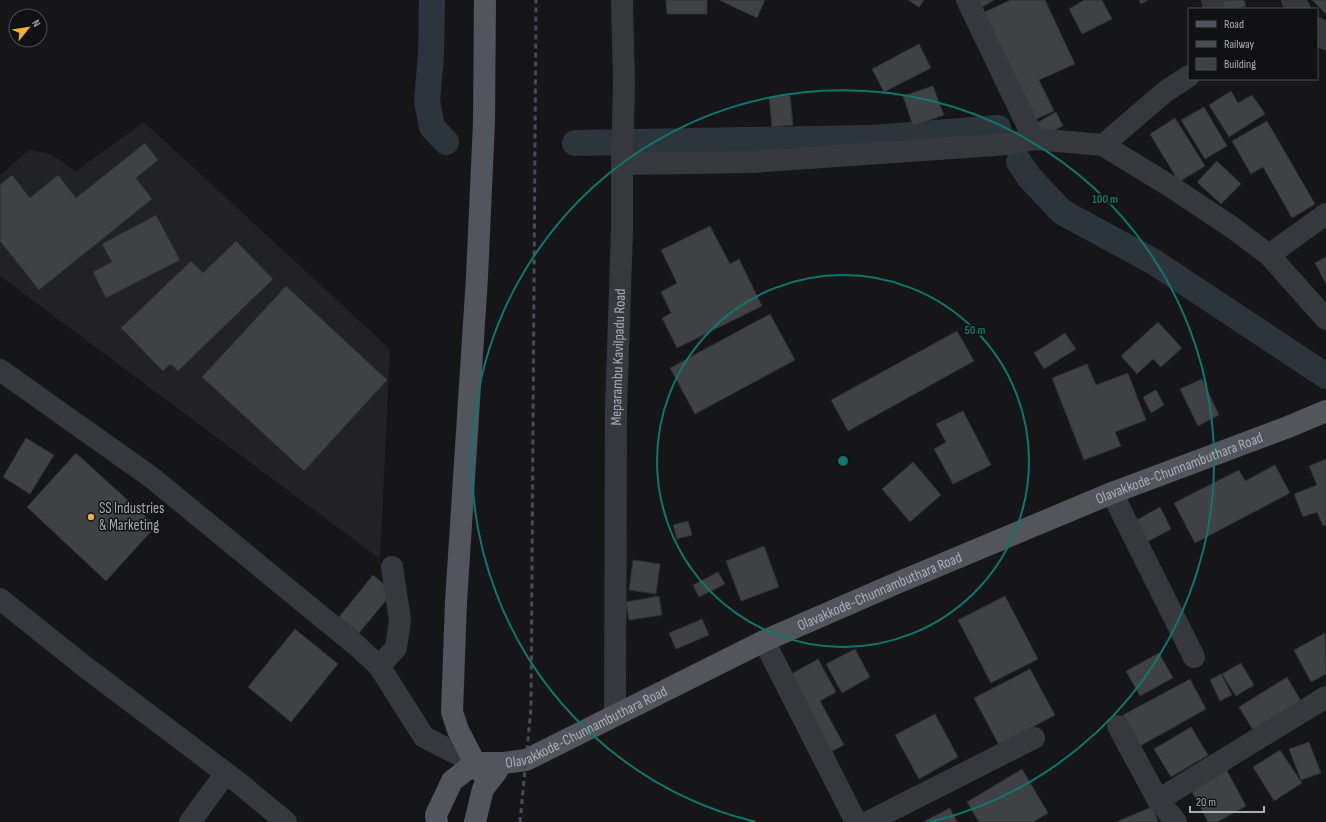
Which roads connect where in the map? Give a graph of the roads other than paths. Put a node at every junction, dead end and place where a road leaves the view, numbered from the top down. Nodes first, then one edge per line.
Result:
1 (485, 0) edge
2 (622, 0) edge
3 (967, 0) edge
4 (1292, 0) edge
5 (1299, 8) edge
6 (1318, 29) edge
7 (1326, 39) edge
8 (1188, 77) edge
9 (1034, 139) junction
10 (1103, 145) junction
11 (622, 164) junction
12 (1326, 214) edge
13 (1269, 255) junction
14 (1326, 319) edge
15 (0, 370) edge
16 (1326, 411) edge
17 (1112, 493) junction
18 (392, 567) dead end
19 (0, 599) edge
20 (764, 641) junction
21 (1194, 657) dead end
22 (380, 666) junction
23 (1326, 697) edge
24 (615, 715) junction
25 (1118, 726) dead end
26 (1034, 738) dead end
27 (475, 763) junction
28 (504, 763) junction
29 (226, 773) junction
30 (488, 782) junction
31 (1158, 800) junction
32 (190, 822) edge
33 (286, 822) edge
34 (437, 822) edge
35 (475, 822) edge
36 (856, 822) edge
37 (868, 822) edge
38 (1176, 822) edge

1 - 27 main road
2 - 11 street, Meparambu Kavilpadu Road
3 - 9 street
4 - 5 street
6 - 7 street
8 - 10 street
9 - 10 street
9 - 11 street
10 - 13 street
11 - 24 street, Meparambu Kavilpadu Road
12 - 13 street
13 - 14 street
15 - 22 street
16 - 17 main road, Olavakkode-Chunnambuthara Road
17 - 20 main road, Olavakkode-Chunnambuthara Road
17 - 21 street
18 - 22 street
19 - 29 street
20 - 24 main road, Olavakkode-Chunnambuthara Road
20 - 36 street
22 - 27 street
23 - 31 street
24 - 28 main road, Olavakkode-Chunnambuthara Road
25 - 31 street
26 - 37 street
27 - 28 main road
27 - 30 main road
27 - 34 main road
28 - 30 main road, Olavakkode-Chunnambuthara Road
29 - 32 street
29 - 33 street
30 - 35 main road, Olavakkode-Chunnambuthara Road
31 - 38 street

